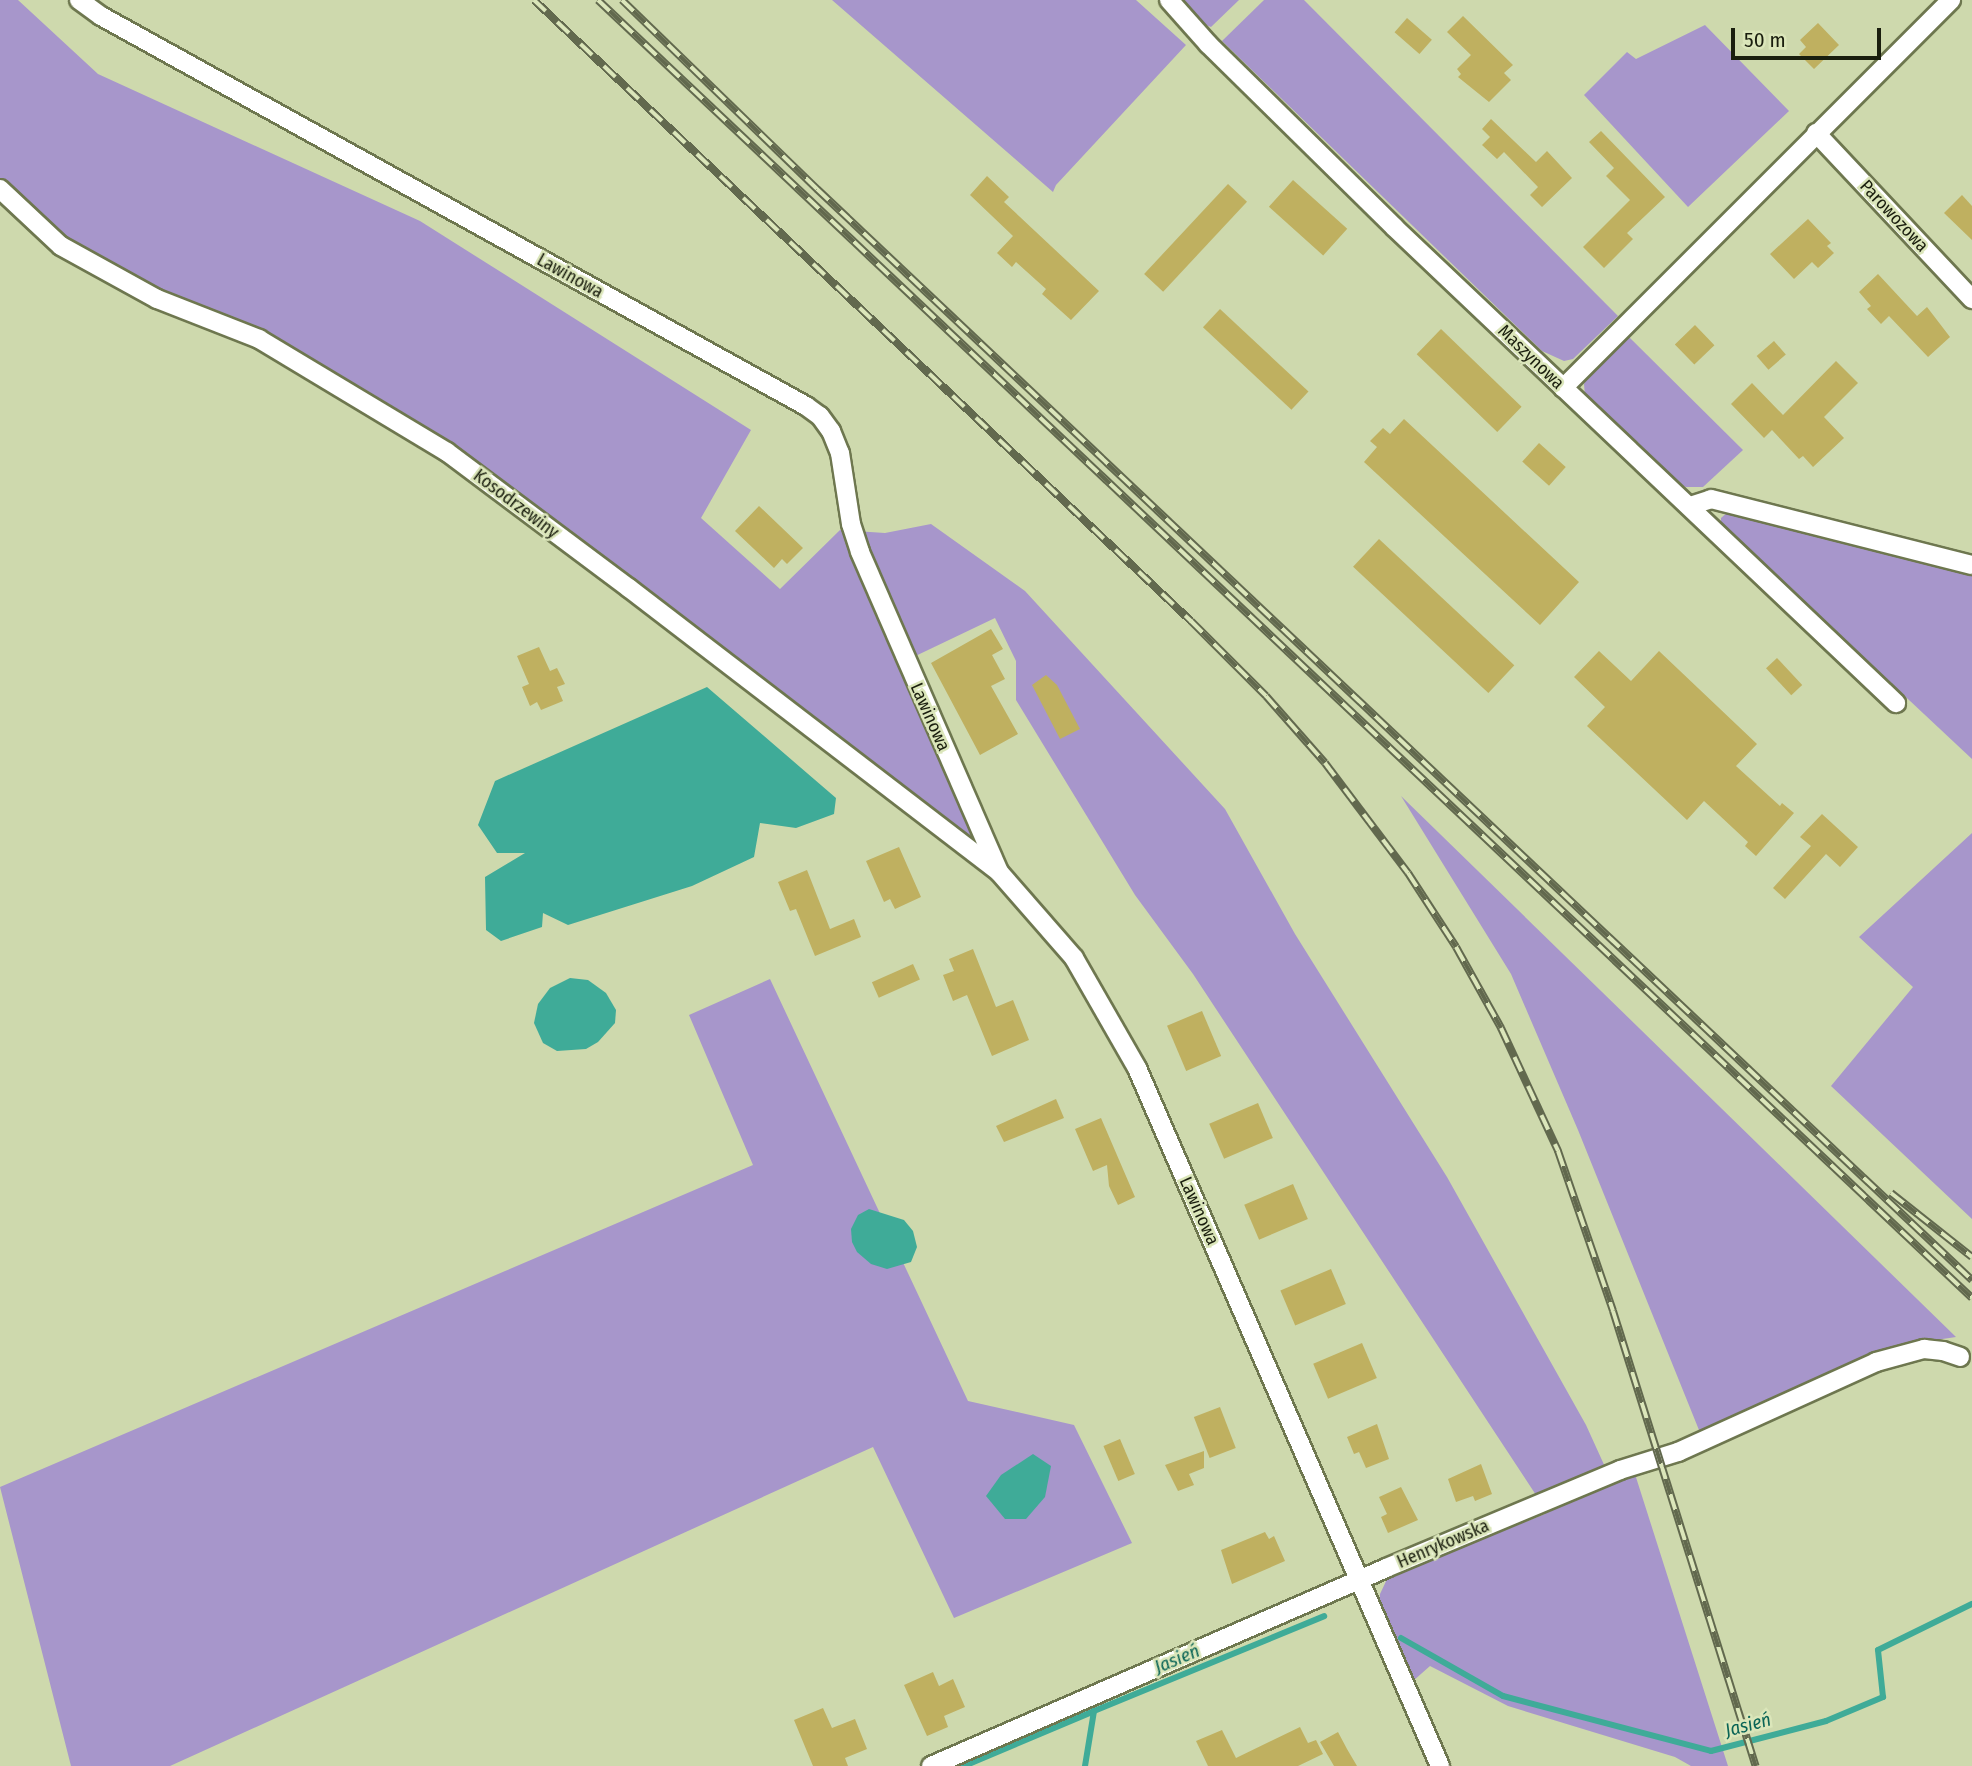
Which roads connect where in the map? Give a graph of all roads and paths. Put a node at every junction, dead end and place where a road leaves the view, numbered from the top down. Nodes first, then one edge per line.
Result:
1 (79, 0) edge
2 (1169, 0) edge
3 (1951, 0) edge
4 (1816, 133) junction
5 (0, 189) edge
6 (1972, 299) edge
7 (1563, 388) junction
8 (1690, 506) junction
9 (1972, 565) edge
10 (1896, 702) dead end
11 (999, 872) junction
12 (1961, 1357) dead end
13 (1360, 1580) junction
14 (931, 1766) edge
15 (1440, 1766) edge

1 - 11 street, Lawinowa
2 - 7 street, Maszynowa
3 - 4 street
4 - 6 street, Parowozowa
4 - 7 street
5 - 11 street, Kosodrzewiny
7 - 8 street, Maszynowa
8 - 9 street
8 - 10 street, Maszynowa
11 - 13 street, Lawinowa
12 - 13 street, Henrykowska
13 - 14 street, Henrykowska
13 - 15 street, Lawinowa

